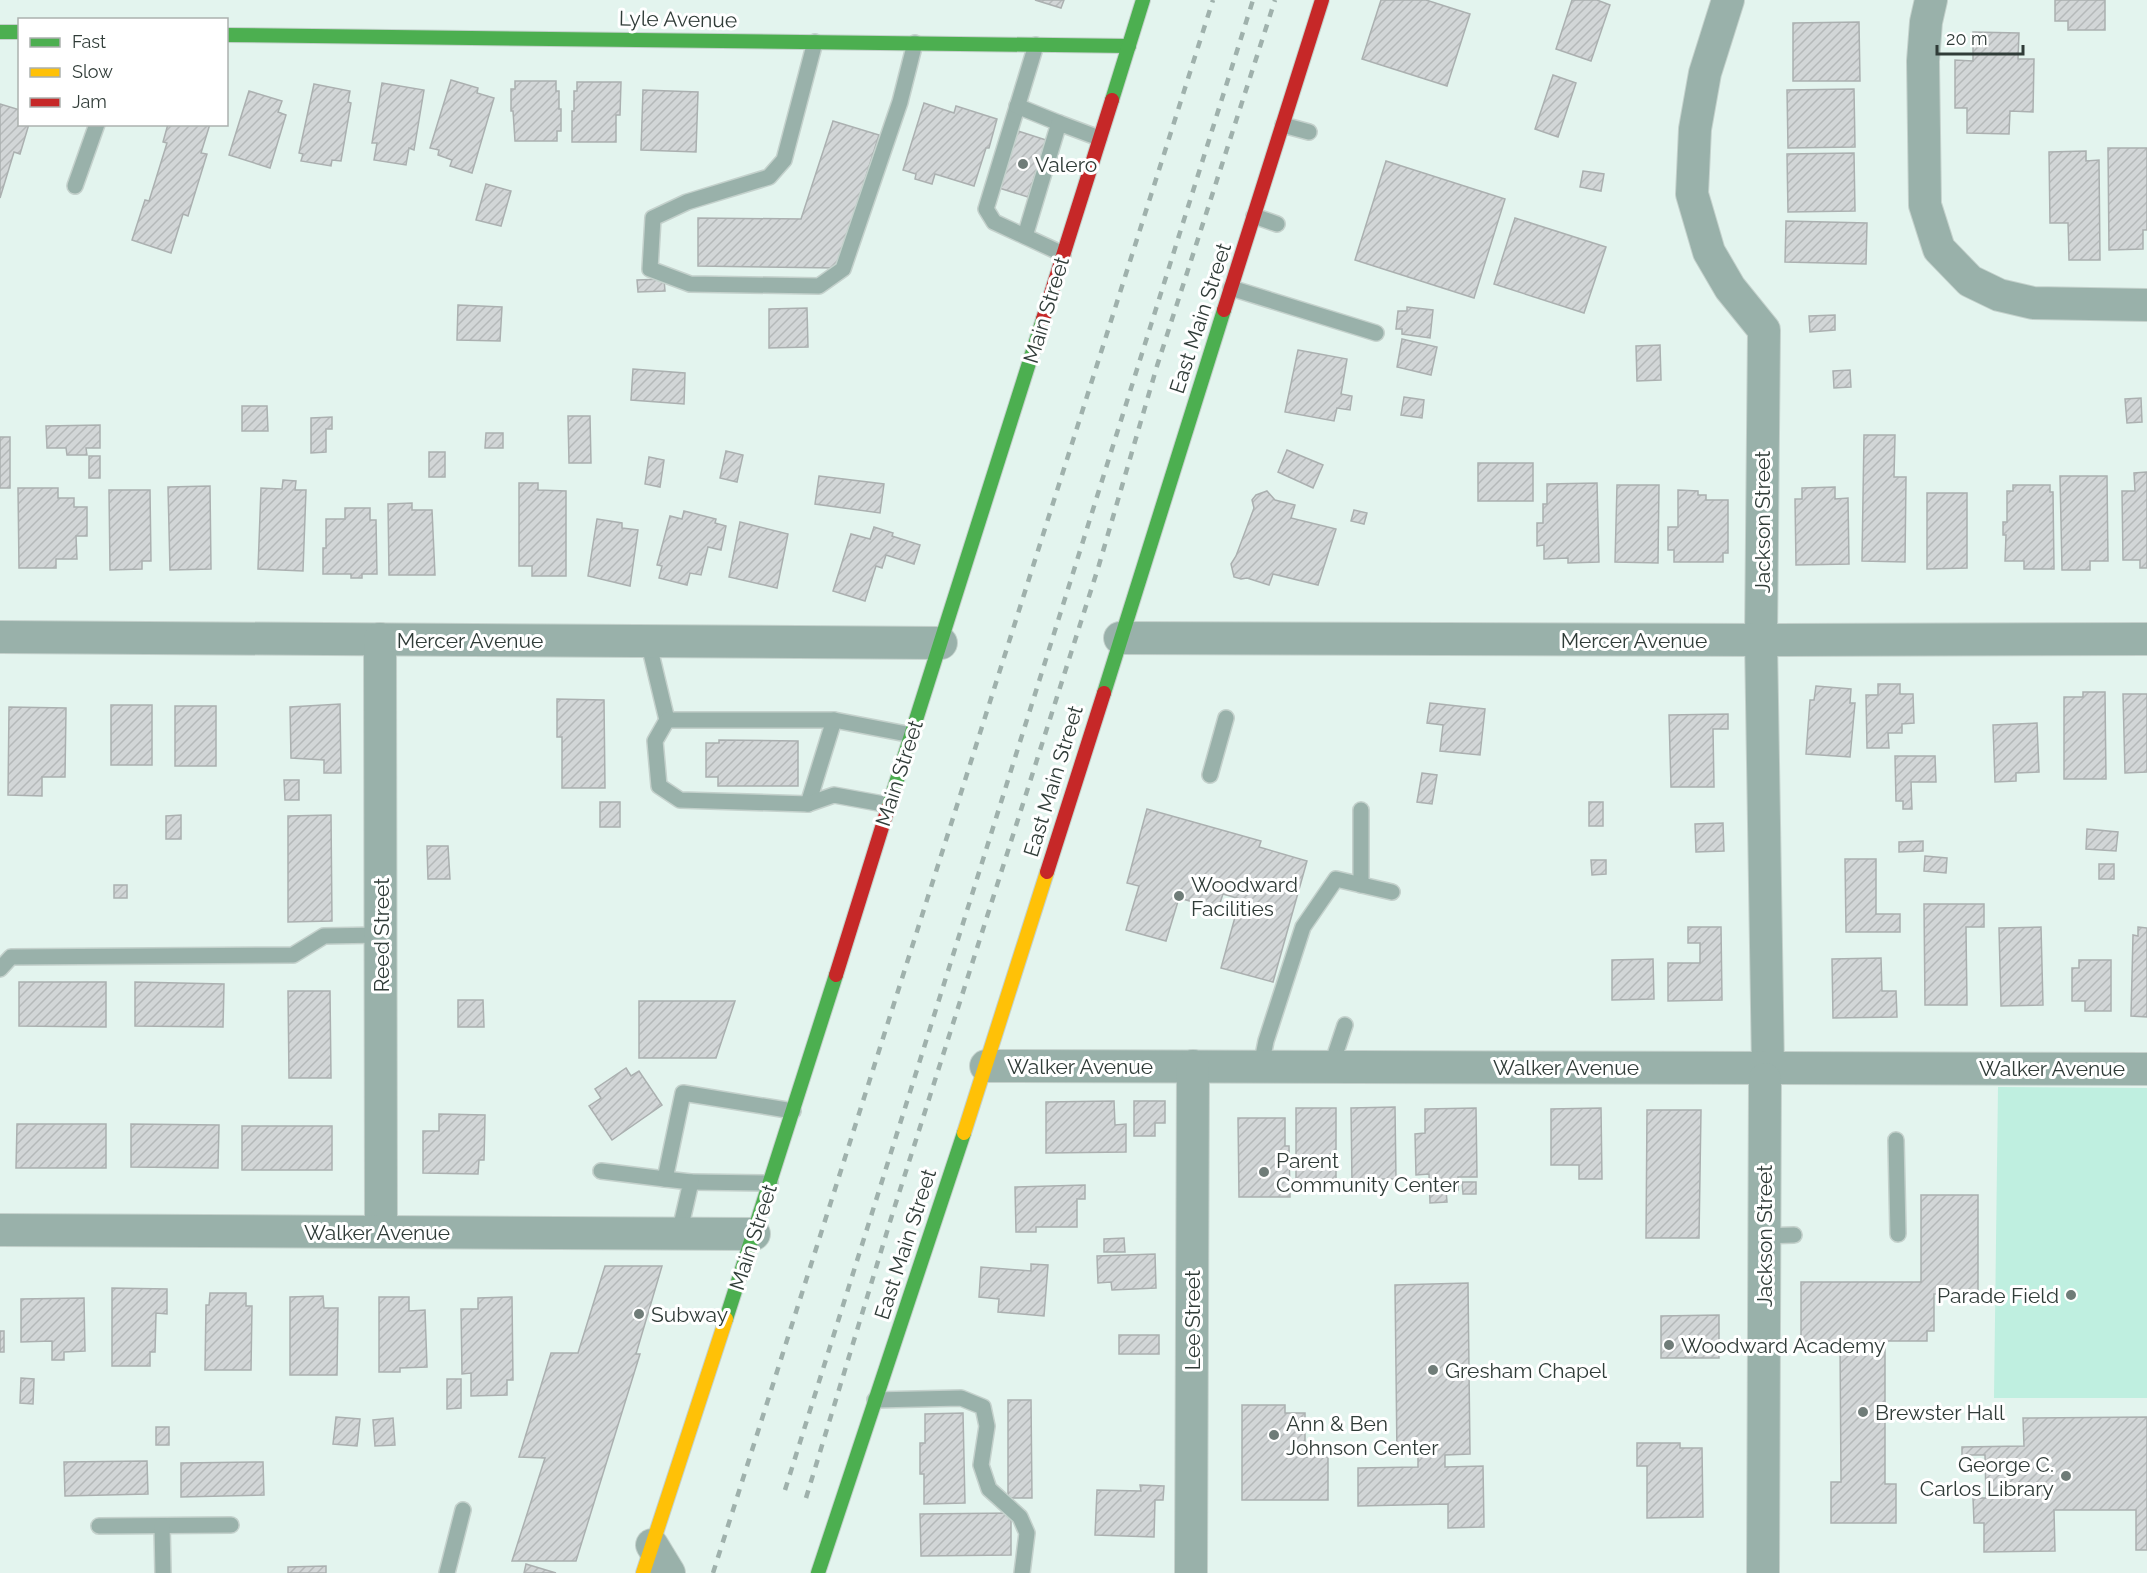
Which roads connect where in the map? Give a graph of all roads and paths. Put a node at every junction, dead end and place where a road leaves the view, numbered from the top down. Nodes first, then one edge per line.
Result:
1 (1143, 0) edge
2 (1322, 0) edge
3 (1728, 0) edge
4 (1931, 0) edge
5 (0, 32) edge
6 (18, 32) edge
7 (228, 35) edge
8 (815, 42) junction
9 (915, 43) junction
10 (1036, 45) junction
11 (1129, 46) junction
12 (1017, 106) junction
13 (1059, 123) junction
14 (1283, 125) junction
15 (96, 126) edge
16 (1309, 132) dead end
17 (1100, 138) junction
18 (75, 186) dead end
19 (1254, 216) junction
20 (1277, 224) dead end
21 (1025, 236) junction
22 (1064, 254) junction
23 (1231, 288) junction
24 (2147, 305) edge
25 (1376, 333) dead end
26 (0, 637) edge
27 (1120, 638) junction
28 (380, 639) junction
29 (2147, 639) edge
30 (1761, 640) junction
31 (648, 641) junction
32 (941, 643) junction
33 (1226, 718) dead end
34 (667, 720) junction
35 (834, 720) junction
36 (912, 735) junction
37 (1210, 775) dead end
38 (808, 804) junction
39 (890, 805) junction
40 (1361, 810) dead end
41 (1361, 885) junction
42 (1392, 892) dead end
43 (381, 935) junction
44 (0, 969) edge
45 (1345, 1025) dead end
46 (986, 1066) junction
47 (1193, 1066) junction
48 (1261, 1066) junction
49 (1331, 1067) junction
50 (2147, 1069) edge
51 (1766, 1073) junction
52 (793, 1111) junction
53 (1896, 1140) dead end
54 (601, 1171) dead end
55 (665, 1179) junction
56 (691, 1182) junction
57 (770, 1183) junction
58 (0, 1230) edge
59 (381, 1232) junction
60 (679, 1234) junction
61 (754, 1234) junction
62 (1898, 1234) dead end
63 (875, 1400) junction
64 (464, 1510) dead end
65 (231, 1525) dead end
66 (99, 1526) dead end
67 (162, 1526) junction
68 (647, 1559) edge
69 (163, 1573) edge
70 (447, 1573) edge
71 (669, 1573) edge
72 (818, 1573) edge
73 (1022, 1573) edge
74 (1191, 1573) edge
75 (1762, 1573) edge

1 - 11 street, Main Street
2 - 14 street, East Main Street
3 - 30 street, Jackson Street
4 - 24 street
5 - 6 street
7 - 8 street, Lyle Avenue
8 - 9 street, Lyle Avenue
8 - 9 lane
9 - 10 street, Lyle Avenue
10 - 11 street, Lyle Avenue
10 - 12 lane
11 - 17 street, Main Street
12 - 13 lane
12 - 21 lane
13 - 17 lane
13 - 21 lane
14 - 16 lane
14 - 19 street, East Main Street
15 - 18 lane
17 - 22 street, Main Street
19 - 20 lane
19 - 23 street, East Main Street
21 - 22 lane
22 - 32 street, Main Street
23 - 25 lane
23 - 27 street, East Main Street
26 - 28 street, Mercer Avenue
27 - 30 street, Mercer Avenue
27 - 46 street, East Main Street
28 - 31 street, Mercer Avenue
28 - 43 street, Reed Street
29 - 30 street, Mercer Avenue
30 - 51 street, Jackson Street
31 - 32 street, Mercer Avenue
31 - 34 lane
32 - 36 street, Main Street
33 - 37 lane
34 - 35 lane
34 - 38 lane
35 - 36 lane
35 - 38 lane
36 - 39 street, Main Street
38 - 39 lane
39 - 52 street, Main Street
40 - 41 lane
41 - 42 lane
41 - 48 lane
43 - 44 lane
43 - 59 street, Reed Street
45 - 49 lane
46 - 47 street, Walker Avenue
46 - 63 street, East Main Street
47 - 48 street, Walker Avenue
47 - 74 street, Lee Street
48 - 49 street, Walker Avenue
49 - 51 street, Walker Avenue
50 - 51 street, Walker Avenue
51 - 75 street, Jackson Street
52 - 55 lane
52 - 57 street, Main Street
53 - 62 lane
54 - 55 lane
55 - 56 lane
56 - 57 lane
56 - 60 lane
57 - 61 street, Main Street
58 - 59 street, Walker Avenue
59 - 60 street, Walker Avenue
60 - 61 street, Walker Avenue
61 - 68 street, Main Street
63 - 72 street, East Main Street
63 - 73 lane
64 - 70 lane
65 - 67 lane
66 - 67 lane
67 - 69 lane
68 - 71 street, Main Street

